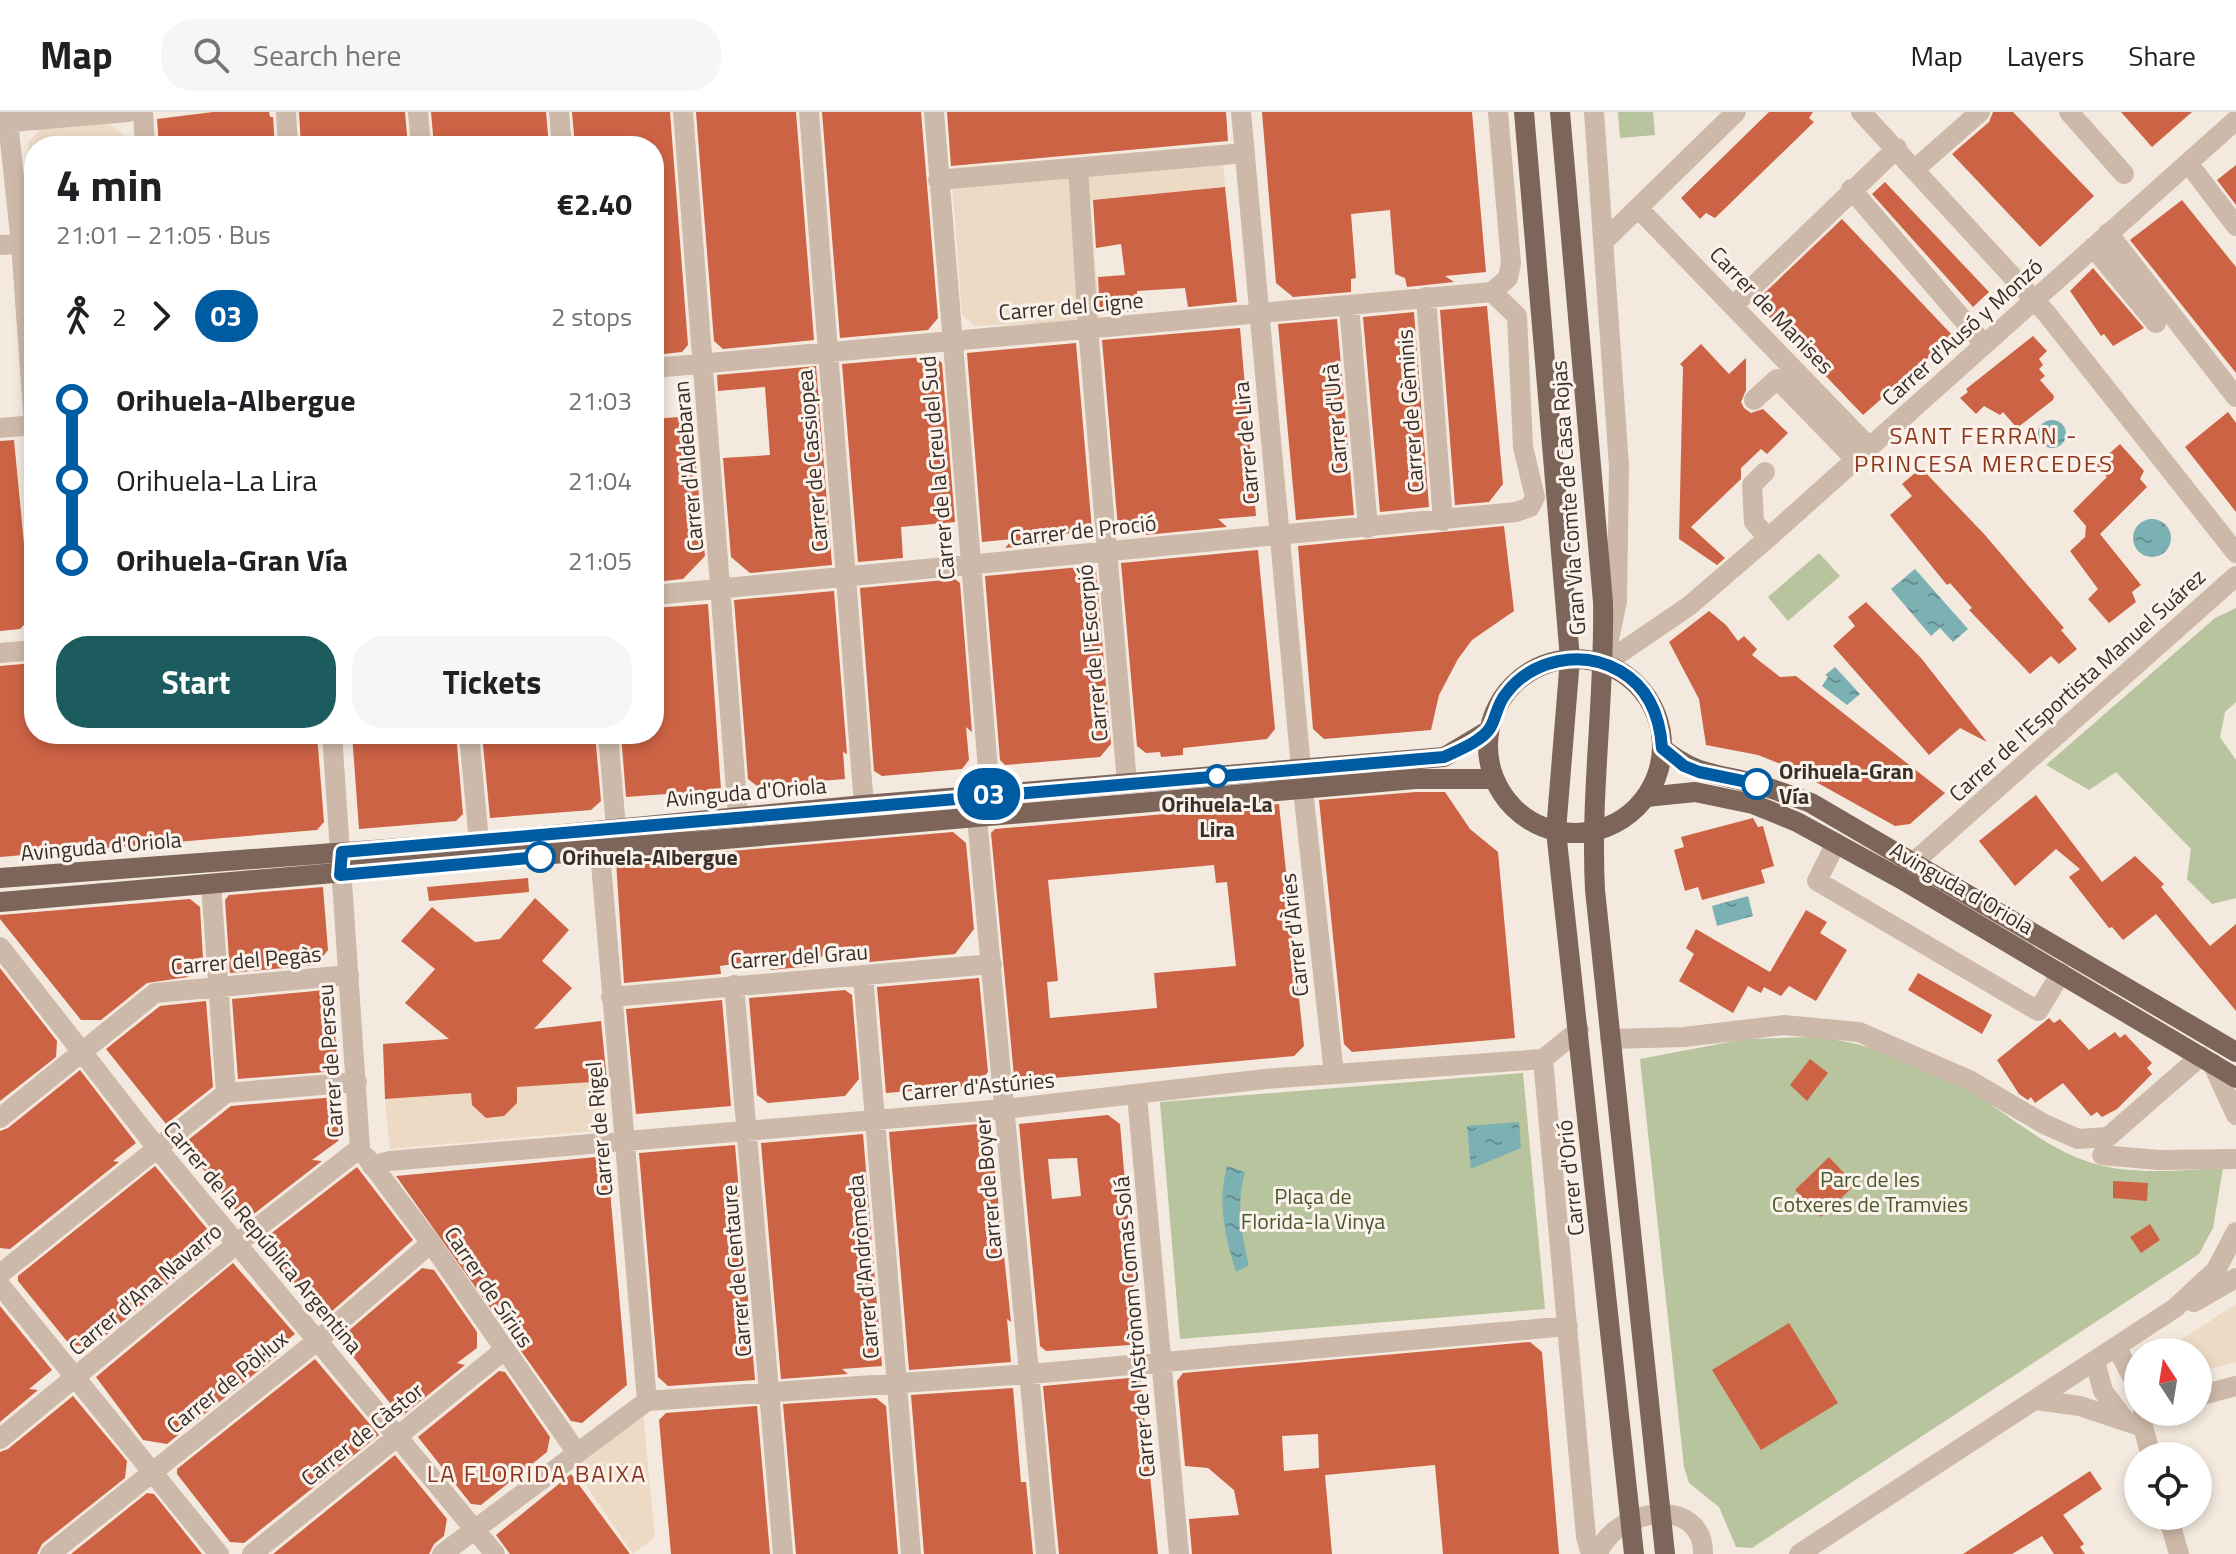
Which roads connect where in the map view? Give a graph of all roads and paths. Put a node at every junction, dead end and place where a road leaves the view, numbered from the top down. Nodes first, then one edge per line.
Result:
1 (128, 112) edge
2 (143, 112) edge
3 (286, 112) edge
4 (418, 112) edge
5 (559, 112) edge
6 (683, 112) edge
7 (809, 112) edge
8 (934, 112) edge
9 (1241, 112) edge
10 (1498, 112) edge
11 (1524, 112) edge
12 (1560, 112) edge
13 (1594, 112) edge
14 (1736, 112) edge
15 (1861, 112) edge
16 (1980, 112) edge
17 (2069, 112) edge
18 (5, 119) edge
19 (2236, 120) edge
20 (144, 136) edge
21 (287, 136) edge
22 (420, 136) edge
23 (561, 136) edge
24 (1897, 148) junction
25 (1245, 153) junction
26 (2188, 163) junction
27 (1078, 168) junction
28 (1914, 170) junction
29 (2124, 174) dead end
30 (938, 180) junction
31 (1851, 189) junction
32 (1638, 208) junction
33 (2236, 226) edge
34 (1605, 240) junction
35 (2101, 240) junction
36 (21, 244) junction
37 (0, 245) edge
38 (24, 286) edge
39 (1492, 292) junction
40 (1426, 297) junction
41 (2034, 300) junction
42 (1735, 304) junction
43 (1349, 306) junction
44 (1258, 313) junction
45 (2156, 323) dead end
46 (1088, 328) junction
47 (951, 341) junction
48 (1984, 344) junction
49 (827, 353) junction
50 (704, 363) junction
51 (664, 367) edge
52 (2236, 397) edge
53 (1754, 400) dead end
54 (24, 427) edge
55 (0, 428) edge
56 (1862, 453) junction
57 (1765, 472) dead end
58 (1516, 512) joint
59 (1443, 521) junction
60 (1368, 528) junction
61 (1279, 537) junction
62 (1768, 538) junction
63 (1108, 551) junction
64 (2236, 553) edge
65 (969, 566) junction
66 (846, 576) junction
67 (2236, 576) edge
68 (722, 587) junction
69 (664, 594) edge
70 (24, 651) edge
71 (0, 653) edge
72 (1570, 659) junction
73 (1604, 664) junction
74 (1489, 730) junction
75 (333, 744) edge
76 (470, 744) edge
77 (609, 744) edge
78 (1662, 748) junction
79 (1301, 769) junction
80 (1494, 779) junction
81 (1127, 783) junction
82 (1303, 790) junction
83 (990, 794) junction
84 (1646, 797) junction
85 (864, 805) junction
86 (738, 816) junction
87 (977, 818) junction
88 (616, 828) junction
89 (1556, 831) junction
90 (1592, 831) junction
91 (479, 842) junction
92 (1836, 843) junction
93 (342, 852) junction
94 (600, 852) junction
95 (1914, 862) junction
96 (340, 875) junction
97 (0, 878) edge
98 (211, 884) junction
99 (0, 902) edge
100 (0, 947) edge
101 (992, 964) junction
102 (2061, 973) junction
103 (349, 975) junction
104 (863, 975) junction
105 (218, 984) junction
106 (734, 985) junction
107 (611, 997) junction
108 (1579, 1030) junction
109 (1610, 1039) junction
110 (83, 1050) junction
111 (2236, 1052) edge
112 (1543, 1059) junction
113 (2206, 1059) junction
114 (1334, 1074) junction
115 (2236, 1078) edge
116 (357, 1082) junction
117 (226, 1093) junction
118 (1137, 1096) junction
119 (1005, 1109) junction
120 (2236, 1115) edge
121 (0, 1118) edge
122 (873, 1119) junction
123 (748, 1129) junction
124 (624, 1141) junction
125 (157, 1148) junction
126 (360, 1148) junction
127 (2102, 1155) dead end
128 (2236, 1159) edge
129 (372, 1166) junction
130 (2236, 1232) edge
131 (239, 1242) junction
132 (431, 1243) junction
133 (0, 1274) edge
134 (2236, 1278) edge
135 (0, 1285) edge
136 (2175, 1308) junction
137 (1568, 1326) junction
138 (318, 1340) junction
139 (2117, 1348) junction
140 (503, 1351) junction
141 (2095, 1361) junction
142 (2124, 1361) edge
143 (1162, 1362) junction
144 (1030, 1374) junction
145 (76, 1378) junction
146 (898, 1384) junction
147 (2236, 1386) edge
148 (2212, 1392) edge
149 (770, 1393) junction
150 (2036, 1400) junction
151 (647, 1401) junction
152 (2124, 1408) edge
153 (2124, 1416) edge
154 (397, 1437) junction
155 (0, 1439) edge
156 (577, 1453) junction
157 (154, 1472) junction
158 (1661, 1512) junction
159 (1631, 1520) junction
160 (474, 1528) junction
161 (2172, 1530) edge
162 (50, 1554) edge
163 (219, 1554) edge
164 (252, 1554) edge
165 (442, 1554) edge
166 (495, 1554) edge
167 (783, 1554) edge
168 (911, 1554) edge
169 (1046, 1554) edge
170 (1179, 1554) edge
171 (1591, 1554) edge
172 (1598, 1554) edge
173 (1634, 1554) edge
174 (1665, 1554) edge
175 (1703, 1554) edge
176 (1799, 1554) edge
177 (2179, 1554) edge

1 - 18 street
2 - 20 street
3 - 21 street
4 - 22 street
5 - 23 street
6 - 50 street, Carrer d'Aldebaran
7 - 49 street, Carrer de Cassiopea
8 - 30 street, Carrer de la Creu del Sud
9 - 25 street, Carrer de Lira
10 - 39 street
11 - 72 main road, Gran Via Comte de Casa Rojas
12 - 73 main road, Gran Via Comte de Casa Rojas
13 - 34 street, Gran Via Comte de Casa Rojas
14 - 32 street
15 - 24 street
16 - 28 street
17 - 29 street
18 - 36 street
19 - 26 street, Carrer d'Ausó y Monzó
24 - 28 street
24 - 31 street
25 - 27 street
25 - 44 street, Carrer de Lira
26 - 33 street
26 - 35 street, Carrer d'Ausó y Monzó
27 - 30 street
27 - 46 street, Carrer de l'Escorpió
28 - 41 street
30 - 47 street, Carrer de la Creu del Sud
31 - 42 street
31 - 48 street
32 - 34 street
32 - 42 street, Carrer de Manises
34 - 73 street, Gran Via Comte de Casa Rojas
35 - 41 street, Carrer d'Ausó y Monzó
35 - 45 street
35 - 52 street
36 - 37 street
36 - 38 street
39 - 40 street, Carrer del Cigne
39 - 58 street, Gran Via Comte de Casa Rojas
40 - 43 street, Carrer del Cigne
40 - 59 street, Carrer de Gèminis
41 - 48 street, Carrer d'Ausó y Monzó
41 - 64 street
42 - 56 street, Carrer de Manises
43 - 44 street, Carrer del Cigne
43 - 60 street, Carrer d'Urà
44 - 46 street, Carrer del Cigne
44 - 61 street, Carrer de Lira
46 - 47 street, Carrer del Cigne
46 - 63 street, Carrer de l'Escorpió
47 - 49 street, Carrer del Cigne
47 - 65 street, Carrer de la Creu del Sud
48 - 56 street, Carrer d'Ausó y Monzó
49 - 50 street, Carrer del Cigne
49 - 66 street, Carrer de Cassiopea
50 - 51 street, Carrer del Cigne
50 - 68 street, Carrer d'Aldebaran
53 - 56 street
54 - 55 street
56 - 62 street, Carrer d'Ausó y Monzó
57 - 62 street
58 - 59 street, Carrer de Proció
59 - 60 street, Carrer de Proció
60 - 61 street, Carrer de Proció
61 - 63 street, Carrer de Proció
61 - 79 street, Carrer de Lira
62 - 73 street, Carrer d'Ausó y Monzó
63 - 65 street, Carrer de Proció
63 - 81 street, Carrer de l'Escorpió
65 - 66 street, Carrer de Proció
65 - 83 street, Carrer de la Creu del Sud
66 - 68 street, Carrer de Proció
66 - 85 street, Carrer de Cassiopea
67 - 95 street, Carrer de l'Esportista Manuel Suárez
68 - 69 street, Carrer de Proció
68 - 86 street, Carrer d'Aldebaran
70 - 71 street
72 - 73 main road
72 - 74 main road
72 - 89 main road, Gran Via Comte de Casa Rojas
73 - 78 main road
73 - 90 main road
74 - 79 main road, Avinguda d'Oriola
74 - 80 main road
75 - 93 street, Carrer de Perseu
76 - 91 street
77 - 88 street
78 - 84 main road
78 - 95 main road, Avinguda d'Oriola
79 - 81 main road, Avinguda d'Oriola
79 - 82 street, Carrer d'Àries
80 - 82 main road, Avinguda d'Oriola
80 - 89 main road
81 - 83 main road, Avinguda d'Oriola
82 - 87 main road, Avinguda d'Oriola
82 - 114 street, Carrer d'Àries
83 - 85 main road, Avinguda d'Oriola
83 - 87 street
84 - 90 main road
84 - 92 main road, Avinguda d'Oriola
85 - 86 main road, Avinguda d'Oriola
86 - 88 main road, Avinguda d'Oriola
87 - 94 main road, Avinguda d'Oriola
87 - 101 street, Carrer de Boyer
88 - 91 main road, Avinguda d'Oriola
89 - 90 main road
89 - 108 main road, Carrer d'Orió
90 - 109 main road
91 - 93 main road, Avinguda d'Oriola
92 - 102 main road, Avinguda d'Oriola
92 - 102 street
93 - 96 street, Carrer de Perseu
93 - 97 main road, Avinguda d'Oriola
94 - 96 main road, Avinguda d'Oriola
94 - 107 street, Carrer de Rigel
95 - 111 main road, Avinguda d'Oriola
96 - 98 main road, Avinguda d'Oriola
96 - 103 street, Carrer de Perseu
98 - 99 main road, Avinguda d'Oriola
98 - 105 street
100 - 110 street, Carrer de la República Argentina
101 - 104 street, Carrer del Grau
101 - 119 street, Carrer de Boyer
102 - 113 main road, Avinguda d'Oriola
103 - 105 street, Carrer del Pegàs
103 - 116 street, Carrer de Perseu
104 - 106 street, Carrer del Grau
104 - 122 street, Carrer d'Andròmeda
105 - 110 street, Carrer del Pegàs
105 - 117 street
106 - 107 street, Carrer del Grau
106 - 123 street, Carrer de Centaure
107 - 124 street, Carrer de Rigel
108 - 112 street
108 - 159 main road, Carrer d'Orió
109 - 113 street
109 - 158 main road
110 - 121 street, Carrer del Pegàs
110 - 125 street, Carrer de la República Argentina
112 - 114 street, Carrer d'Astúries
112 - 137 street, Carrer d'Orió
113 - 115 main road, Avinguda d'Oriola
113 - 120 street
114 - 118 street, Carrer d'Astúries
116 - 117 street
116 - 126 street, Carrer de Perseu
117 - 125 street
118 - 119 street, Carrer d'Astúries
118 - 143 street, Carrer de l'Astrònom Comas Solá
119 - 122 street, Carrer d'Astúries
119 - 144 street, Carrer de Boyer
122 - 123 street, Carrer d'Astúries
122 - 146 street, Carrer d'Andròmeda
123 - 124 street, Carrer d'Astúries
123 - 149 street, Carrer de Centaure
124 - 129 street, Carrer d'Astúries
124 - 151 street, Carrer de Rigel
125 - 131 street, Carrer de la República Argentina
125 - 133 street
126 - 129 street, Carrer de Sírius
126 - 131 street, Carrer d'Ana Navarro
127 - 128 street
129 - 132 street, Carrer de Sírius
130 - 136 street
131 - 138 street, Carrer de la República Argentina
131 - 145 street, Carrer d'Ana Navarro
132 - 138 street, Carrer de Pòl·lux
132 - 140 street, Carrer de Sírius
134 - 136 street
135 - 145 street
136 - 139 street
137 - 143 street
137 - 171 street, Carrer d'Orió
138 - 154 street, Carrer de la República Argentina
138 - 157 street, Carrer de Pòl·lux
139 - 141 street
139 - 142 street
140 - 154 street, Carrer de Càstor
140 - 156 street, Carrer de Sírius
141 - 150 street
141 - 152 street
143 - 144 street
143 - 170 street, Carrer de l'Astrònom Comas Solá
144 - 146 street
144 - 169 street, Carrer de Boyer
145 - 155 street, Carrer d'Ana Navarro
145 - 157 street
146 - 149 street
146 - 168 street, Carrer d'Andròmeda
147 - 148 street
149 - 151 street
149 - 167 street, Carrer de Centaure
150 - 153 street
150 - 176 street
151 - 156 street
154 - 160 street, Carrer de la República Argentina
154 - 164 street, Carrer de Càstor
156 - 160 street
157 - 162 street, Carrer de Pòl·lux
157 - 163 street
158 - 159 street
158 - 174 main road
158 - 175 street
159 - 172 street
159 - 173 main road, Carrer d'Orió
160 - 165 street
160 - 166 street, Carrer de la República Argentina
161 - 177 street

